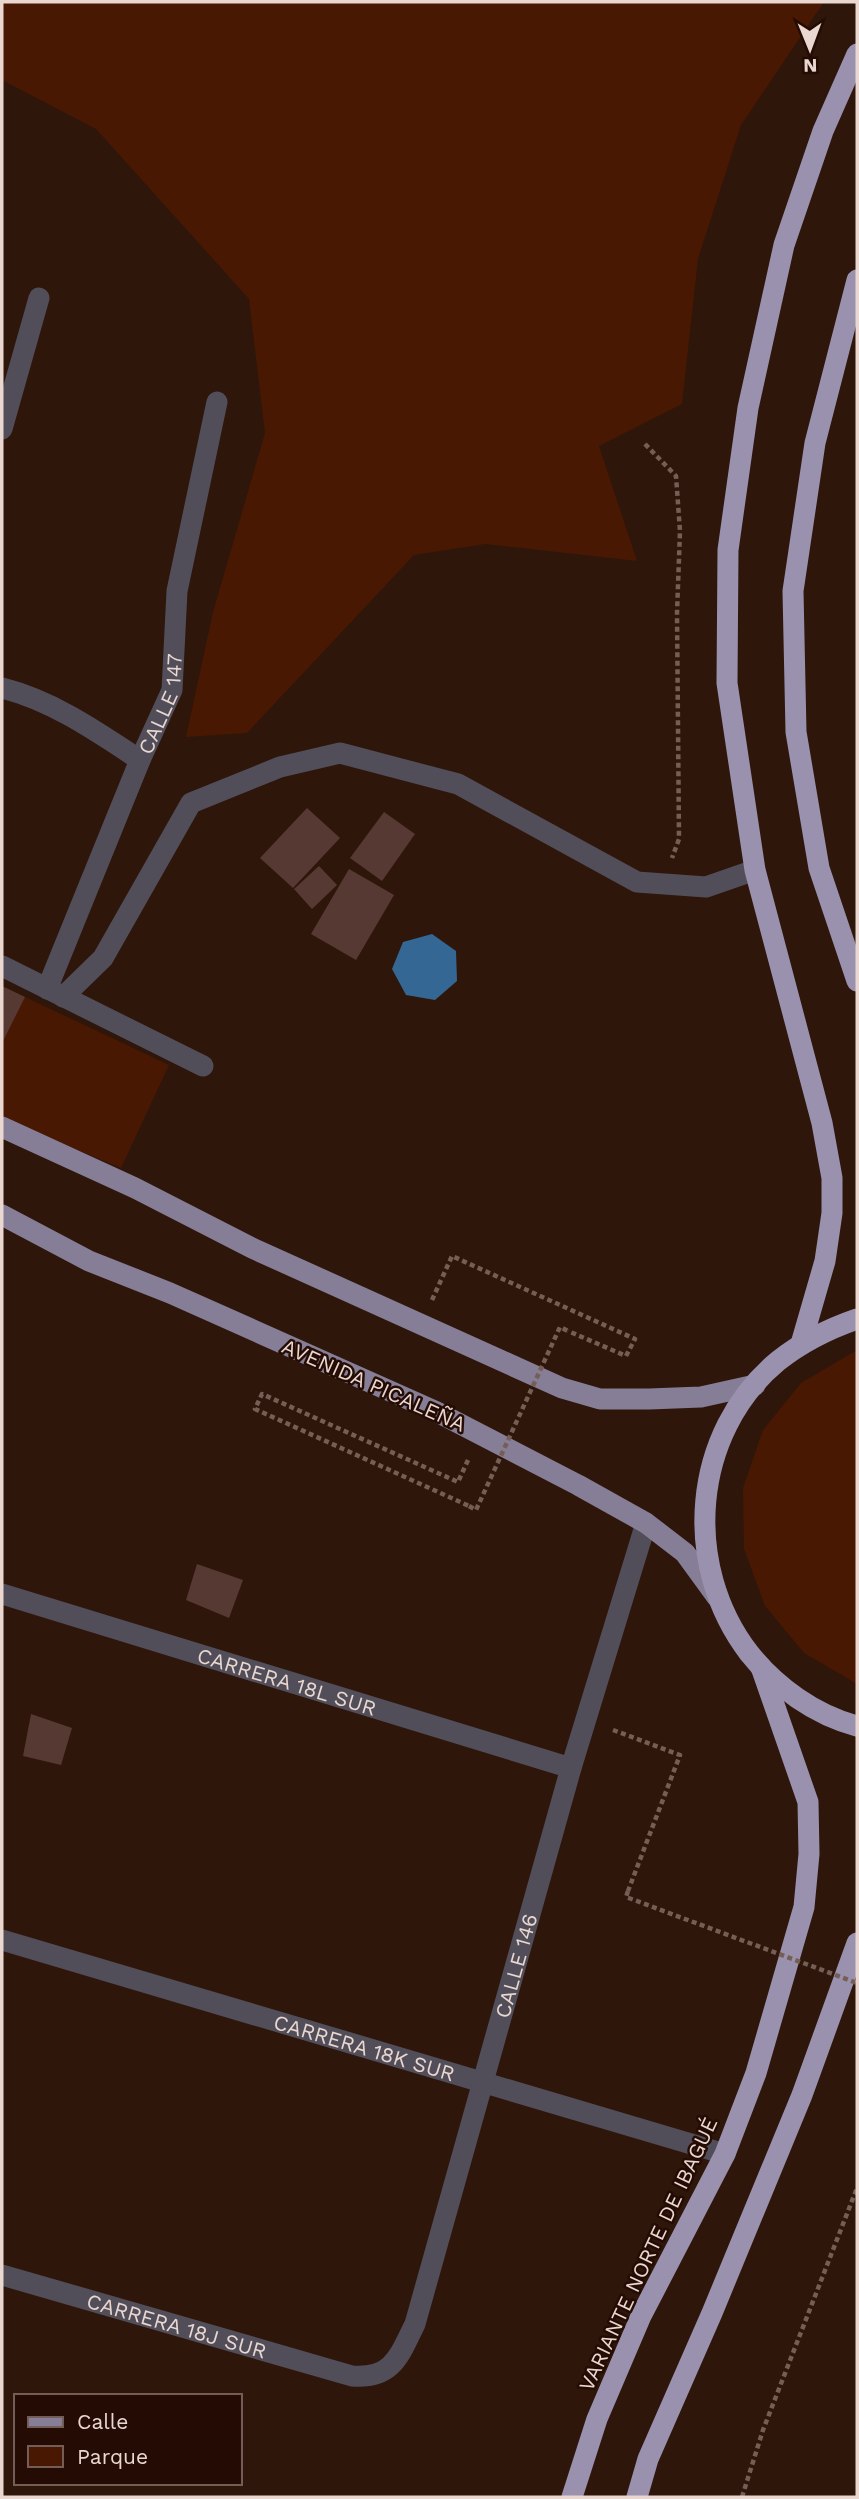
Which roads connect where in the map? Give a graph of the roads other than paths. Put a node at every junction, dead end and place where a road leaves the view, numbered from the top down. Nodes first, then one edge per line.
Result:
1 (857, 54) edge
2 (857, 280) edge
3 (39, 298) dead end
4 (217, 402) dead end
5 (2, 429) edge
6 (2, 688) edge
7 (140, 760) junction
8 (755, 870) junction
9 (2, 966) edge
10 (857, 981) edge
11 (55, 993) junction
12 (203, 1066) dead end
13 (2, 1127) edge
14 (2, 1215) edge
15 (857, 1319) edge
16 (801, 1344) junction
17 (755, 1385) junction
18 (646, 1523) junction
19 (2, 1594) edge
20 (717, 1597) junction
21 (761, 1667) junction
22 (857, 1726) edge
23 (571, 1768) junction
24 (2, 1940) edge
25 (857, 1942) edge
26 (482, 2081) junction
27 (726, 2154) junction
28 (2, 2275) edge
29 (352, 2376) joint
30 (572, 2497) edge
31 (638, 2497) edge

1 - 8 highway
2 - 10 highway
3 - 5 street
4 - 7 street, CALLE 147
6 - 7 street
7 - 11 street, CALLE 147
8 - 11 street
8 - 16 highway
9 - 11 street
11 - 12 street
13 - 17 main road
14 - 18 main road, AVENIDA PICALEÑA
15 - 16 highway
16 - 17 highway
17 - 20 highway
18 - 20 main road, AVENIDA PICALEÑA
18 - 23 street, CALLE 146
19 - 23 street, CARRERA 18L SUR
20 - 21 highway
21 - 22 highway
21 - 27 highway, VARIANTE NORTE DE IBAGUÉ
23 - 26 street, CALLE 146
24 - 26 street, CARRERA 18K SUR
25 - 31 highway
26 - 27 street, CARRERA 18K SUR
26 - 29 street, CALLE 146
27 - 30 highway, VARIANTE NORTE DE IBAGUÉ
28 - 29 street, CARRERA 18J SUR

